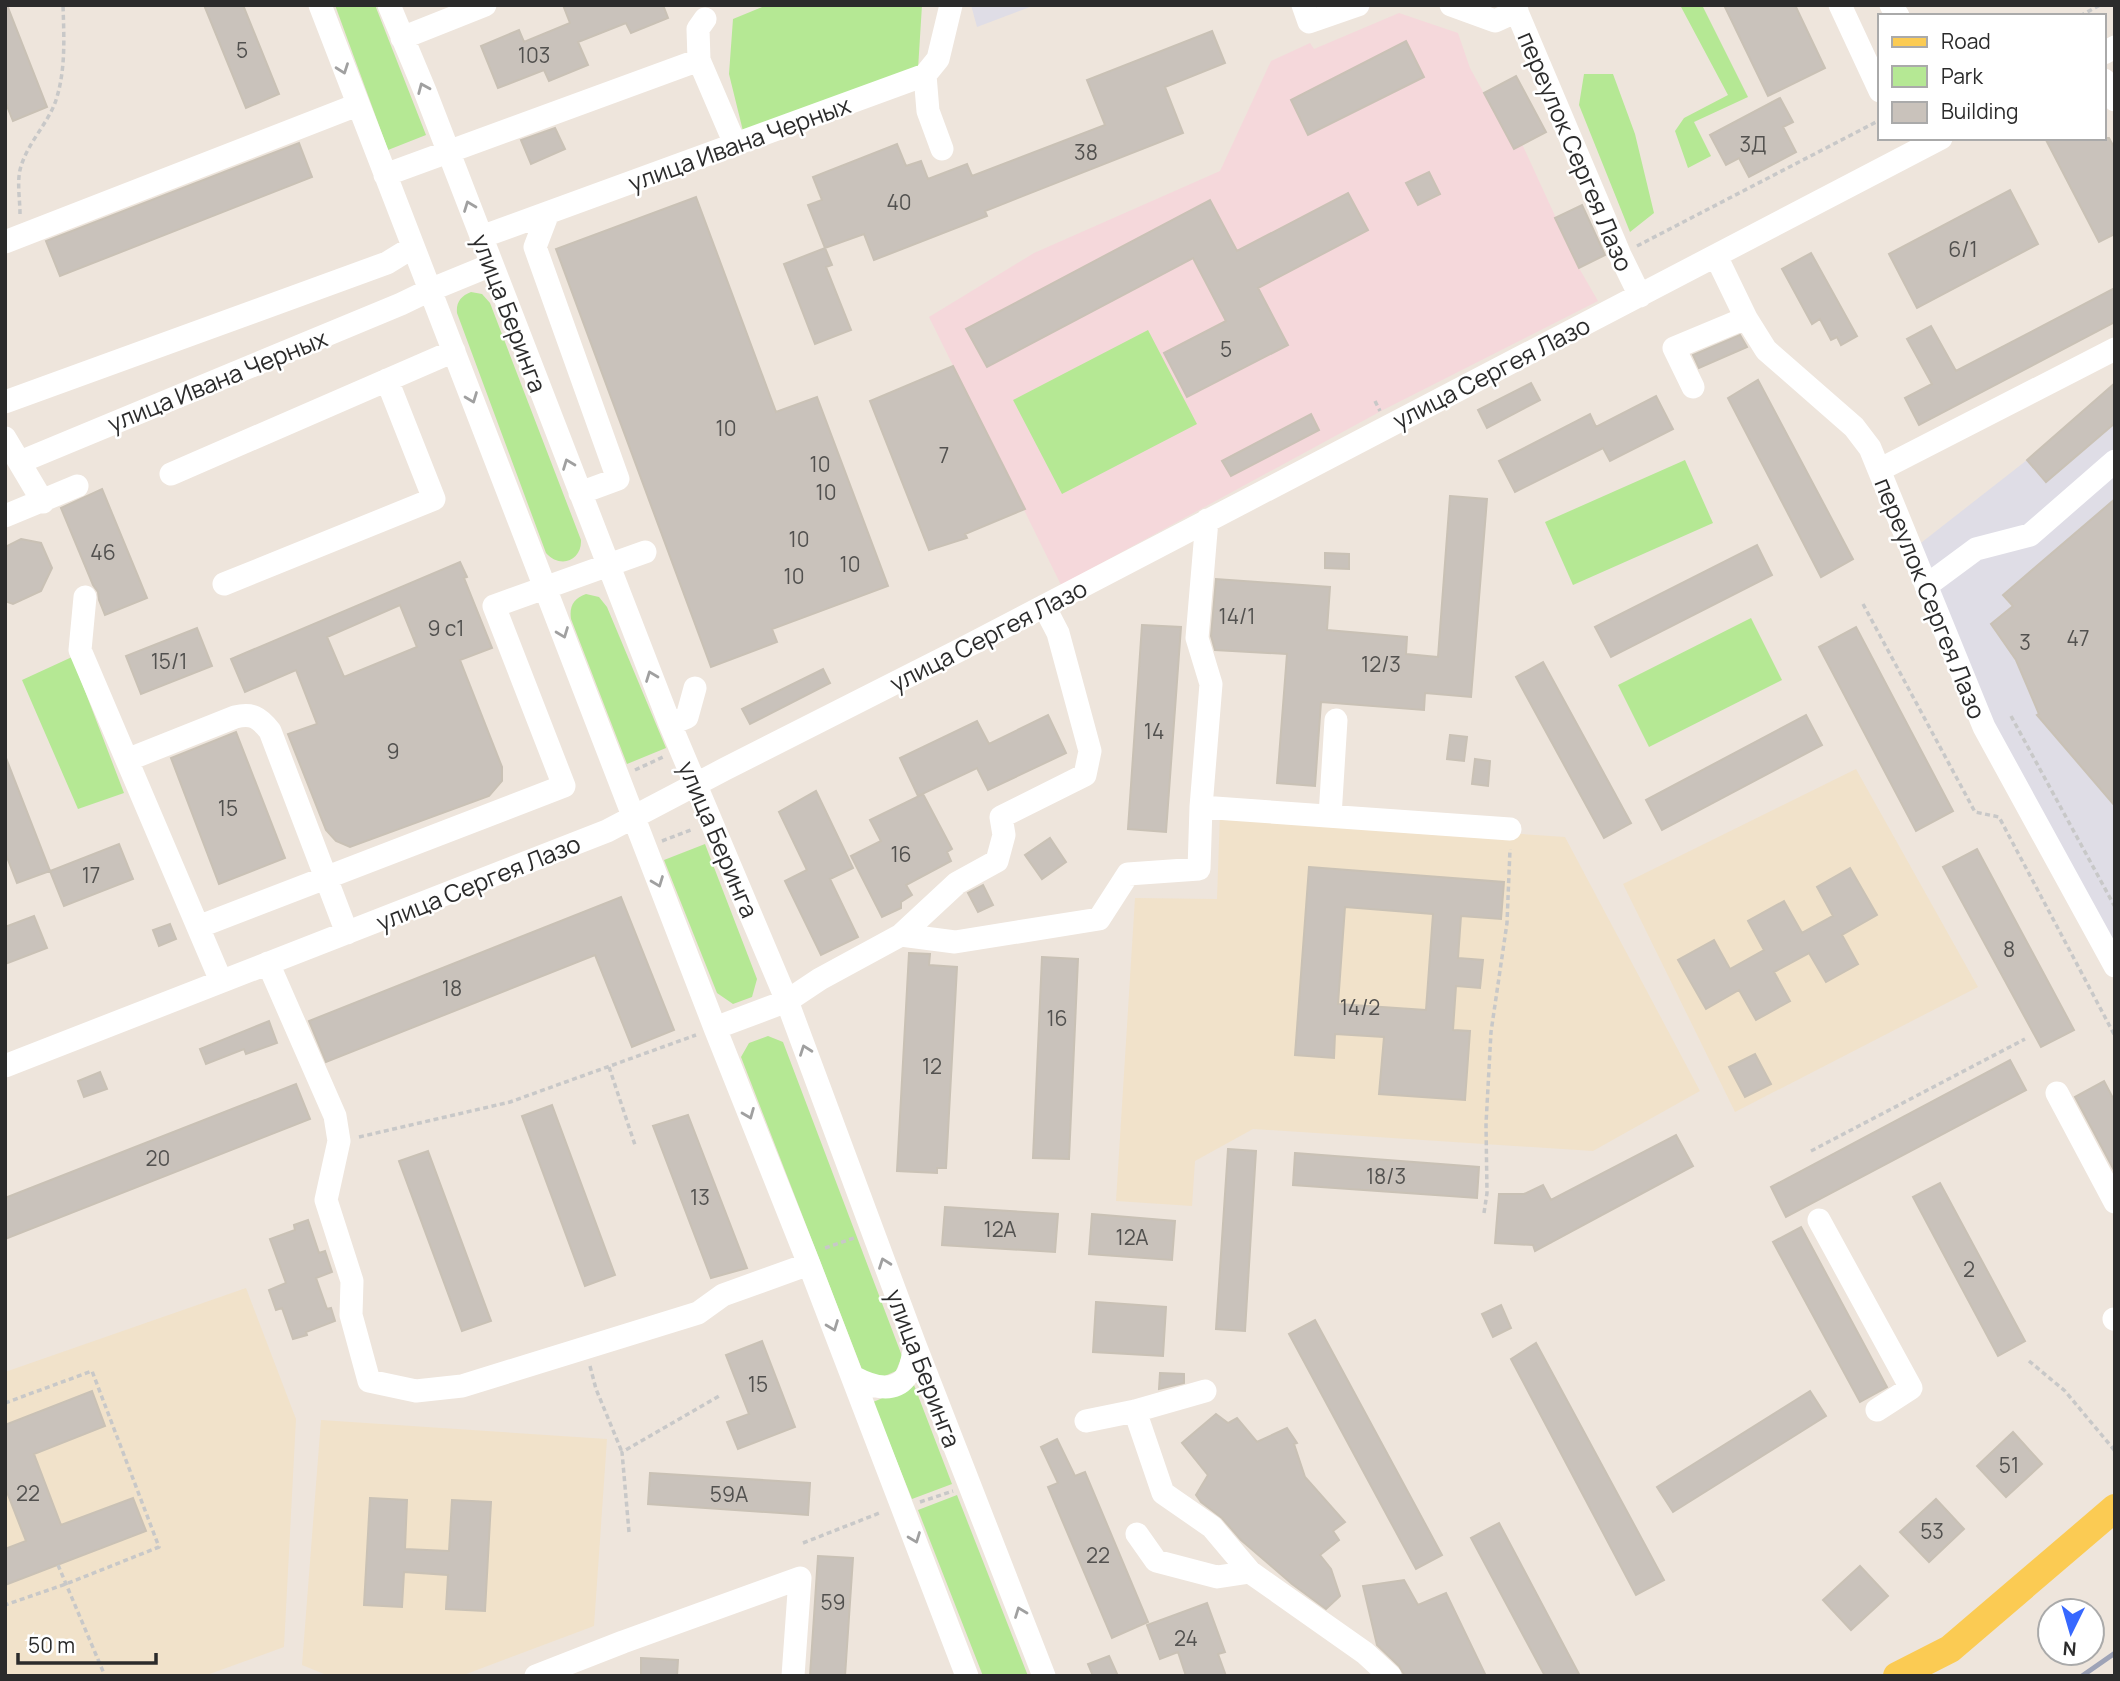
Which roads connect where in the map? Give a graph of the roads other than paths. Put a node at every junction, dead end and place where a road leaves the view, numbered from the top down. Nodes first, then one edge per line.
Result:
1 (320, 5) edge
2 (389, 5) edge
3 (485, 5) edge
4 (951, 5) edge
5 (1303, 5) edge
6 (1358, 5) edge
7 (1451, 5) edge
8 (1840, 5) edge
9 (1515, 8) edge
10 (705, 19) dead end
11 (402, 38) junction
12 (699, 60) junction
13 (925, 75) junction
14 (1878, 87) edge
15 (356, 105) junction
16 (1933, 140) edge
17 (735, 144) junction
18 (1908, 146) edge
19 (942, 149) dead end
20 (448, 151) junction
21 (385, 175) junction
22 (548, 213) junction
23 (481, 237) junction
24 (12, 239) edge
25 (413, 247) junction
26 (1716, 256) junction
27 (491, 265) junction
28 (430, 290) junction
29 (1640, 296) junction
30 (1746, 318) junction
31 (2115, 349) edge
32 (454, 351) junction
33 (387, 380) junction
34 (1693, 387) dead end
35 (5, 402) edge
36 (5, 439) edge
37 (20, 461) junction
38 (2115, 461) edge
39 (1879, 470) junction
40 (171, 474) dead end
41 (77, 486) dead end
42 (580, 493) junction
43 (43, 502) junction
44 (5, 516) edge
45 (1207, 520) junction
46 (645, 552) dead end
47 (608, 566) junction
48 (224, 584) dead end
49 (1926, 586) junction
50 (545, 588) junction
51 (85, 597) dead end
52 (1044, 606) junction
53 (695, 688) dead end
54 (1336, 720) dead end
55 (670, 724) junction
56 (127, 760) junction
57 (696, 784) junction
58 (1201, 807) junction
59 (1330, 816) junction
60 (634, 818) junction
61 (1510, 829) road end
62 (327, 879) junction
63 (198, 927) junction
64 (347, 933) junction
65 (901, 935) junction
66 (268, 963) junction
67 (2115, 966) edge
68 (221, 981) junction
69 (787, 1002) junction
70 (715, 1028) junction
71 (5, 1066) edge
72 (2057, 1093) dead end
73 (2115, 1202) edge
74 (1819, 1220) dead end
75 (813, 1258) junction
76 (915, 1345) junction
77 (853, 1377) junction
78 (1205, 1391) dead end
79 (1877, 1410) dead end
80 (1135, 1411) junction
81 (1086, 1420) dead end
82 (2115, 1508) edge
83 (1137, 1534) dead end
84 (1250, 1572) junction
85 (1950, 1649) junction
86 (536, 1676) edge
87 (793, 1676) edge
88 (967, 1676) edge
89 (1044, 1676) edge
90 (1390, 1676) edge
91 (1897, 1676) edge
92 (1921, 1676) edge

1 -> 15 street
2 - 11 street, улица Беринга
3 - 11 street
4 - 13 street
5 - 6 street
7 - 9 street
8 - 14 street
9 - 29 street, переулок Сергея Лазо
10 - 12 street
20 -> 11 street, улица Беринга
12 - 17 street
12 - 20 street
13 - 17 street, улица Ивана Черных
13 - 19 street
15 - 21 street
15 - 24 street
16 - 18 street, улица Сергея Лазо
17 - 22 street, улица Ивана Черных
18 - 26 street, улица Сергея Лазо
20 - 21 street
23 -> 20 street, улица Беринга
21 - 25 street
22 - 23 street, улица Ивана Черных
22 - 42 street
23 - 27 street, улица Беринга
25 - 28 street
25 - 35 street, улица Ивана Черных
26 - 29 street, улица Сергея Лазо
26 - 30 street, переулок Сергея Лазо
27 - 28 street, улица Ивана Черных
42 -> 27 street, улица Беринга
28 - 32 street
28 - 37 street, улица Ивана Черных
29 - 45 street, улица Сергея Лазо
30 - 34 street
30 - 39 street, переулок Сергея Лазо
31 - 39 street
32 - 33 street
32 -> 50 street
33 - 40 street
33 - 48 street
36 - 37 street
37 - 43 street
38 - 49 street
39 - 49 street, переулок Сергея Лазо
41 - 43 street
42 - 47 street, улица Беринга
43 - 44 street
45 - 52 street, улица Сергея Лазо
45 - 58 street
46 - 47 street
47 - 50 street
55 -> 47 street, улица Беринга
49 - 67 street, переулок Сергея Лазо
50 -> 60 street
50 - 62 street
51 - 56 street
52 - 57 street, улица Сергея Лазо
52 - 65 street
53 - 55 street
54 - 59 street
55 - 57 street, улица Беринга
56 - 62 street
56 - 63 street
57 - 60 street, улица Сергея Лазо
57 - 69 street, улица Беринга
58 - 59 street
58 - 65 street
59 - 61 street
60 - 64 street, улица Сергея Лазо
60 -> 70 street
62 - 63 street
62 - 64 street
63 - 68 street
64 - 66 street, улица Сергея Лазо
65 - 69 street
66 - 68 street, улица Сергея Лазо
66 - 75 street
68 - 71 street, улица Сергея Лазо
69 - 70 street
76 -> 69 street, улица Беринга
70 -> 75 street
72 - 73 street
74 - 79 street
75 -> 77 street
76 - 77 street
89 -> 76 street, улица Беринга
77 -> 88 street
78 - 80 street
80 - 81 street
80 - 84 street
82 - 85 main road
83 - 84 street
84 - 90 street
85 - 91 main road
85 - 92 street
86 - 87 street

